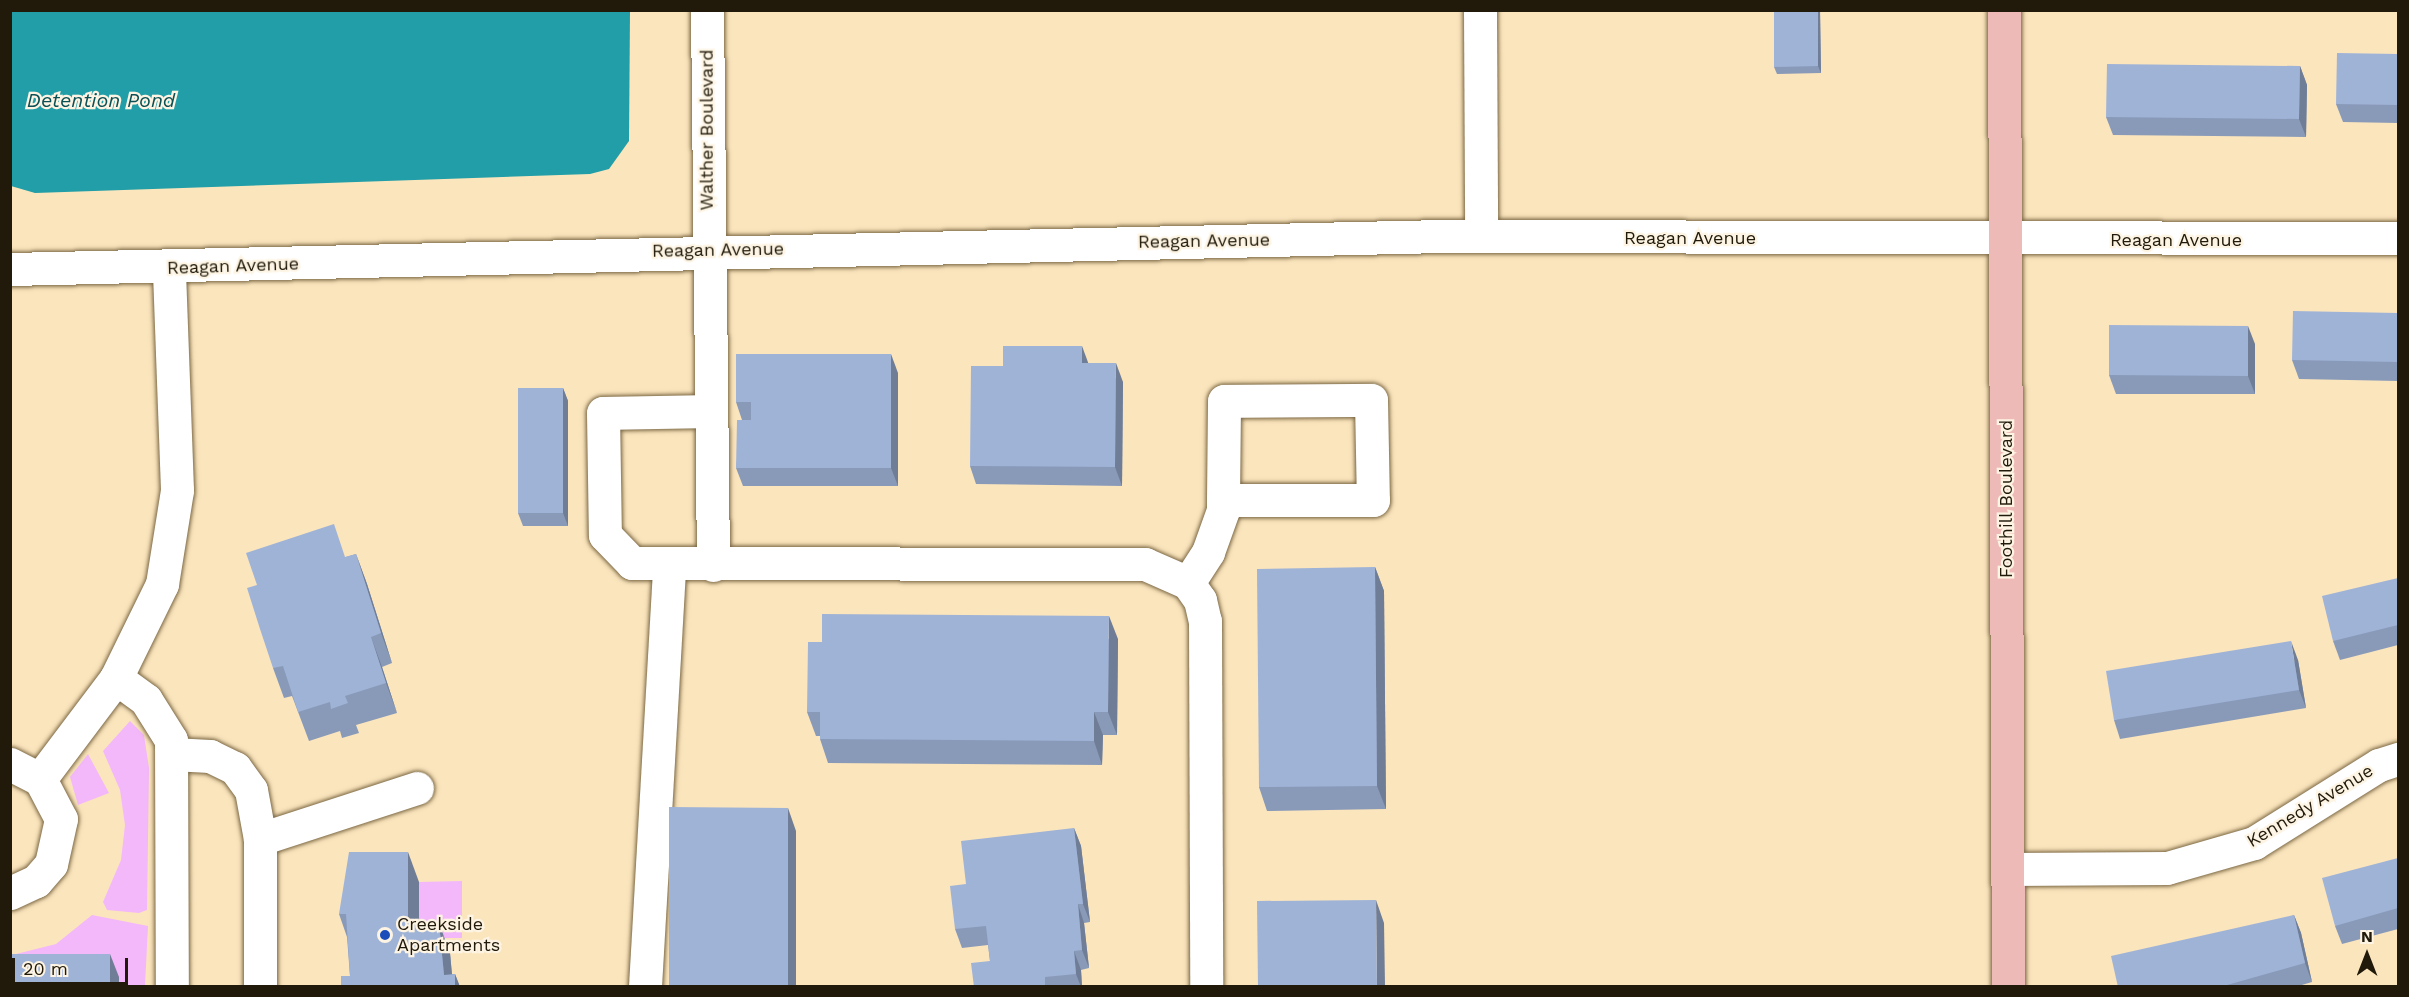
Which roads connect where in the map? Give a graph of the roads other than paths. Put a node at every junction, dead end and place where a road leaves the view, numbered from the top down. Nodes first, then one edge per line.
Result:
1 (707, 10) edge
2 (1480, 10) edge
3 (2004, 10) edge
4 (1481, 236) junction
5 (2398, 238) edge
6 (2005, 241) junction
7 (708, 250) junction
8 (168, 268) junction
9 (10, 269) edge
10 (710, 411) junction
11 (1223, 500) junction
12 (669, 564) junction
13 (713, 565) junction
14 (1188, 583) junction
15 (116, 678) junction
16 (172, 754) junction
17 (2398, 759) edge
18 (10, 764) edge
19 (40, 778) junction
20 (417, 788) dead end
21 (260, 839) junction
22 (2007, 869) junction
23 (10, 893) edge
24 (172, 987) edge
25 (260, 987) edge
26 (645, 987) edge
27 (1206, 987) edge
28 (2008, 987) edge

1 - 7 street, Walther Boulevard
2 - 4 street
3 - 6 main road, Foothill Boulevard
4 - 6 street, Reagan Avenue
4 - 7 street, Reagan Avenue
5 - 6 street, Reagan Avenue
6 - 22 main road, Foothill Boulevard
7 - 8 street, Reagan Avenue
7 - 10 street, Walther Boulevard
8 - 9 street, Reagan Avenue
8 - 15 street
10 - 12 street
10 - 13 street, Walther Boulevard
11 - 11 street
11 - 14 street
12 - 13 street
12 - 26 street
13 - 14 street
14 - 27 street
15 - 16 street
15 - 19 street
16 - 21 street
16 - 24 street
17 - 22 street, Kennedy Avenue
18 - 19 street
19 - 23 street
20 - 21 street
21 - 25 street
22 - 28 main road, Foothill Boulevard

